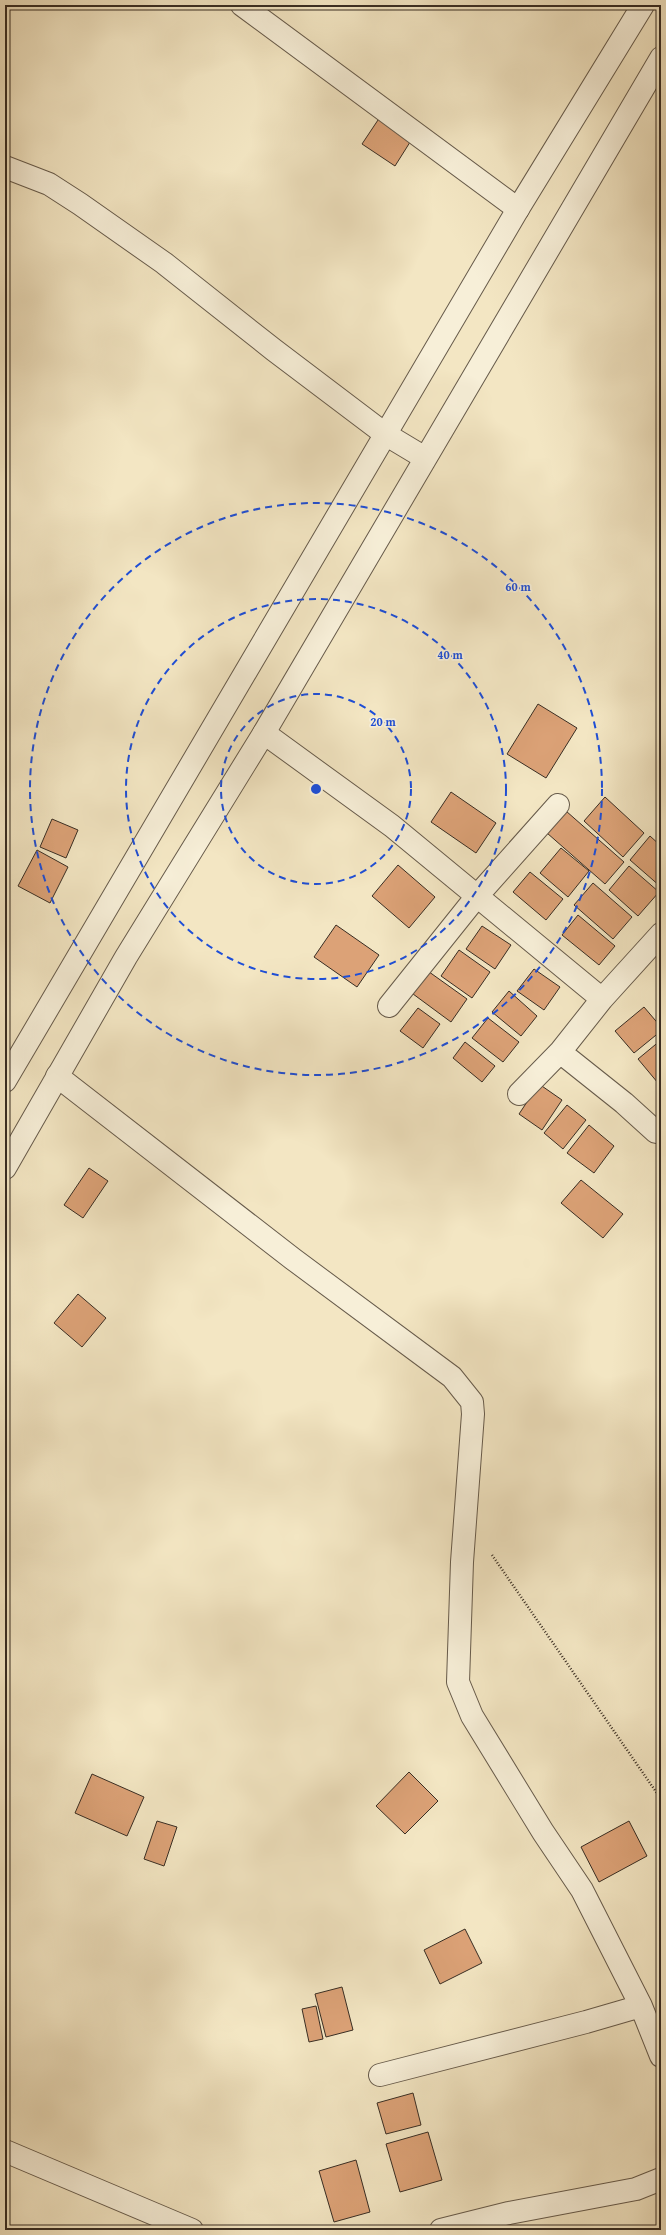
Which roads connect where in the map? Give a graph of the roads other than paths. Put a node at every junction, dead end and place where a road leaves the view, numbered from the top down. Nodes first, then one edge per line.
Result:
1 (242, 5) edge
2 (643, 5) edge
3 (661, 58) edge
4 (5, 167) edge
5 (518, 209) junction
6 (385, 434) junction
7 (425, 458) junction
8 (264, 733) junction
9 (558, 805) dead end
10 (477, 896) junction
11 (661, 934) edge
12 (602, 999) junction
13 (389, 1006) dead end
14 (560, 1052) junction
15 (57, 1076) junction
16 (5, 1081) edge
17 (519, 1094) dead end
18 (656, 1132) dead end
19 (5, 1168) edge
20 (640, 2006) junction
21 (661, 2056) edge
22 (380, 2075) dead end
23 (5, 2151) edge
24 (661, 2179) edge
25 (192, 2230) edge
26 (441, 2230) edge

1 - 5 street
2 - 5 street
3 - 7 street
4 - 6 street
5 - 6 street
6 - 7 street
6 - 16 street
7 - 8 street
8 - 10 street
8 - 15 street
9 - 10 street
10 - 12 street
10 - 13 street
11 - 12 street
12 - 14 street
14 - 17 street
14 - 18 street
15 - 19 street
15 - 20 street
20 - 21 street
20 - 22 street
23 - 25 street
24 - 26 street

